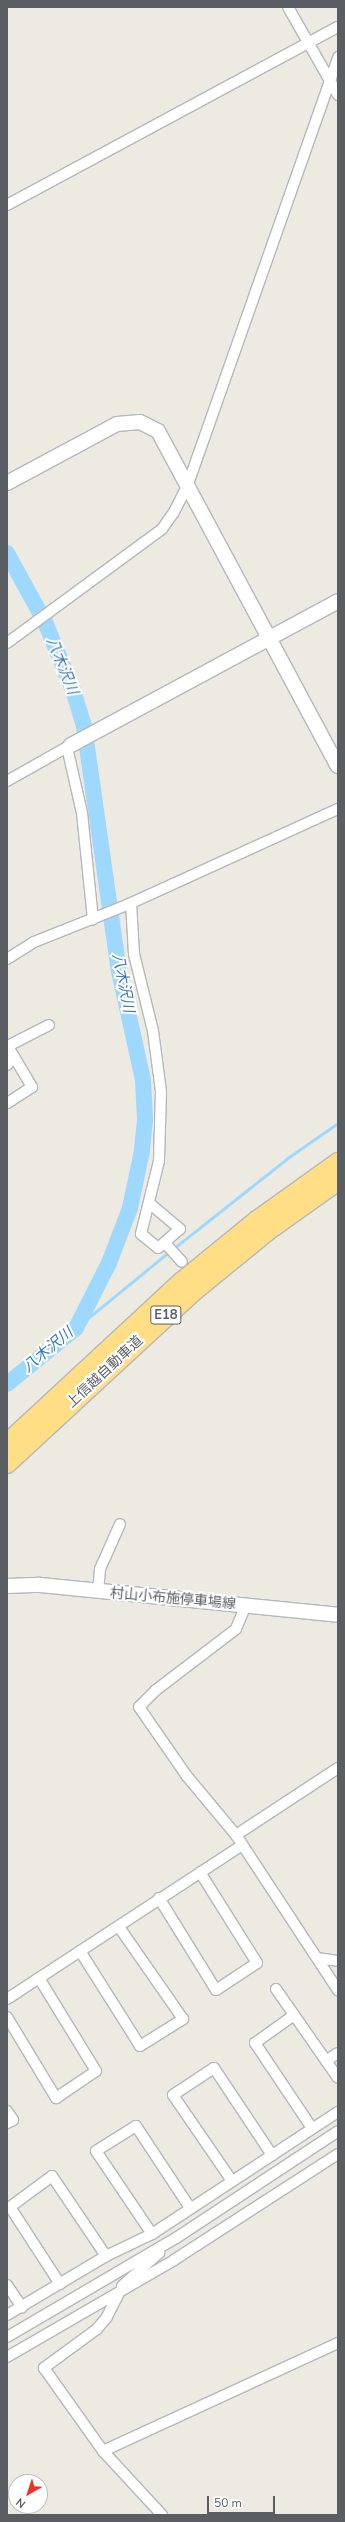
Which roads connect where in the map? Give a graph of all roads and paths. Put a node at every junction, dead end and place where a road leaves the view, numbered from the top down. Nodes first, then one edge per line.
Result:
1 (288, 7) edge
2 (338, 26) edge
3 (307, 42) junction
4 (338, 58) edge
5 (330, 80) junction
6 (338, 95) edge
7 (7, 205) edge
8 (7, 483) edge
9 (188, 484) junction
10 (338, 601) edge
11 (270, 638) junction
12 (7, 643) edge
13 (69, 746) junction
14 (338, 766) edge
15 (7, 781) edge
16 (338, 809) edge
17 (129, 904) junction
18 (93, 919) junction
19 (7, 959) edge
20 (50, 1025) dead end
21 (7, 1046) edge
22 (14, 1057) junction
23 (7, 1065) edge
24 (7, 1103) edge
25 (338, 1162) edge
26 (338, 1181) edge
27 (150, 1204) junction
28 (165, 1244) junction
29 (182, 1262) dead end
30 (7, 1443) edge
31 (7, 1464) edge
32 (120, 1524) dead end
33 (7, 1586) edge
34 (98, 1592) junction
35 (246, 1605) junction
36 (338, 1615) edge
37 (338, 1768) edge
38 (236, 1835) junction
39 (242, 1844) junction
40 (200, 1872) junction
41 (159, 1898) junction
42 (119, 1927) junction
43 (80, 1951) junction
44 (317, 1958) junction
45 (338, 1961) edge
46 (39, 1978) junction
47 (276, 1989) dead end
48 (338, 1990) edge
49 (7, 1999) edge
50 (294, 2015) junction
51 (7, 2017) edge
52 (338, 2053) edge
53 (326, 2061) junction
54 (338, 2078) edge
55 (7, 2111) edge
56 (338, 2112) edge
57 (7, 2124) edge
58 (312, 2128) junction
59 (338, 2131) edge
60 (338, 2154) edge
61 (272, 2155) junction
62 (232, 2181) junction
63 (190, 2208) junction
64 (152, 2234) junction
65 (176, 2238) junction
66 (106, 2256) junction
67 (60, 2284) junction
68 (7, 2285) edge
69 (119, 2293) junction
70 (103, 2303) junction
71 (22, 2307) junction
72 (7, 2315) edge
73 (7, 2337) edge
74 (338, 2342) edge
75 (7, 2357) edge
76 (103, 2452) junction
77 (162, 2515) edge

1 - 3 street
2 - 3 street
3 - 5 street
3 - 7 street
4 - 5 street
5 - 6 street
5 - 9 street
8 - 9 street
9 - 11 street
9 - 12 street
10 - 11 street
11 - 13 street
11 - 14 street
13 - 15 street
13 - 18 street
16 - 17 street
17 - 18 street
17 - 27 street
18 - 19 street
20 - 21 street
21 - 22 street
22 - 23 street
22 - 24 street
25 - 30 highway, 上信越自動車道 / E18
26 - 31 highway, 上信越自動車道 / E18
27 - 28 street
27 - 28 street
28 - 29 street
32 - 34 street
33 - 34 street, 村山小布施停車場線
34 - 35 street, 村山小布施停車場線
35 - 36 street, 村山小布施停車場線
35 - 38 street
37 - 38 street
38 - 39 street
39 - 40 street
39 - 44 street
40 - 41 street
40 - 41 street
41 - 42 street
42 - 43 street
42 - 43 street
43 - 46 street
44 - 45 street
44 - 48 street
46 - 49 street
46 - 51 street
47 - 50 street
50 - 53 street
50 - 58 street
52 - 53 street
53 - 54 street
55 - 57 street
56 - 58 street
58 - 61 street
59 - 65 street
60 - 69 street
61 - 62 street
61 - 62 street
62 - 63 street
63 - 64 street
63 - 64 street
64 - 66 street
65 - 70 street
65 - 73 street
66 - 67 street
66 - 67 street
67 - 71 street
68 - 71 street
69 - 70 street
69 - 76 street
70 - 75 street
71 - 72 street
74 - 76 street
76 - 77 street

